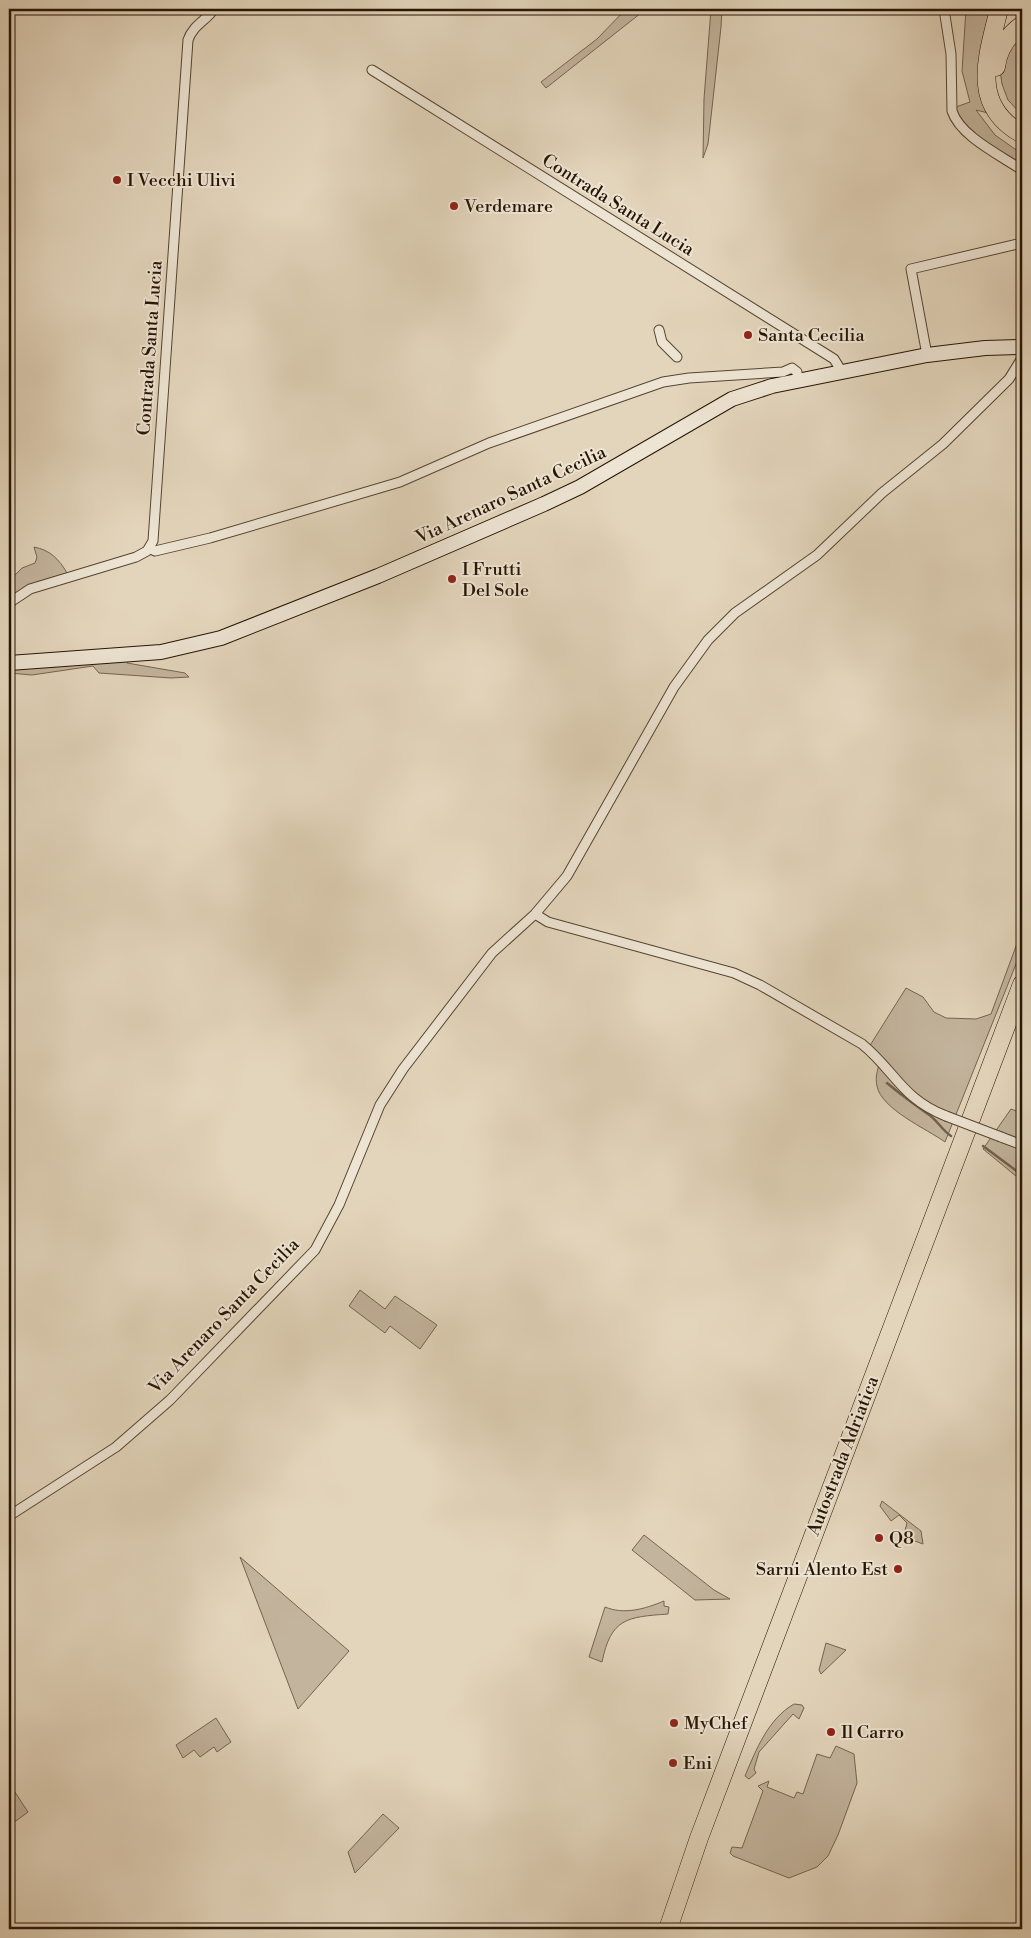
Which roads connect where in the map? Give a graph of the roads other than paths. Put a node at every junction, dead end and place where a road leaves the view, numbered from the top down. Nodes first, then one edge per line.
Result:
1 (214, 9) edge
2 (944, 9) edge
3 (999, 9) edge
4 (1022, 25) edge
5 (372, 70) dead end
6 (1022, 123) edge
7 (1022, 134) edge
8 (1022, 170) edge
9 (1022, 243) edge
10 (659, 330) dead end
11 (1022, 346) edge
12 (927, 355) junction
13 (677, 357) dead end
14 (1022, 358) edge
15 (842, 372) junction
16 (798, 382) junction
17 (149, 548) junction
18 (9, 603) edge
19 (9, 663) edge
20 (535, 914) junction
21 (1022, 984) edge
22 (1022, 1016) edge
23 (1022, 1146) edge
24 (9, 1516) edge
25 (668, 1929) edge
26 (680, 1929) edge

1 - 17 street, Contrada Santa Lucia
2 - 8 street
3 - 7 highway
4 - 6 highway
5 - 15 street, Contrada Santa Lucia
9 - 12 street
10 - 13 street
11 - 12 street, Via Arenaro Santa Cecilia
12 - 15 street, Via Arenaro Santa Cecilia
14 - 20 street, Via Arenaro Santa Cecilia
15 - 16 street, Via Arenaro Santa Cecilia
16 - 17 street
16 - 19 street, Via Arenaro Santa Cecilia
17 - 18 street
20 - 23 street, bridge
20 - 24 street, Via Arenaro Santa Cecilia
21 - 25 highway, Autostrada Adriatica
22 - 26 highway, Autostrada Adriatica

